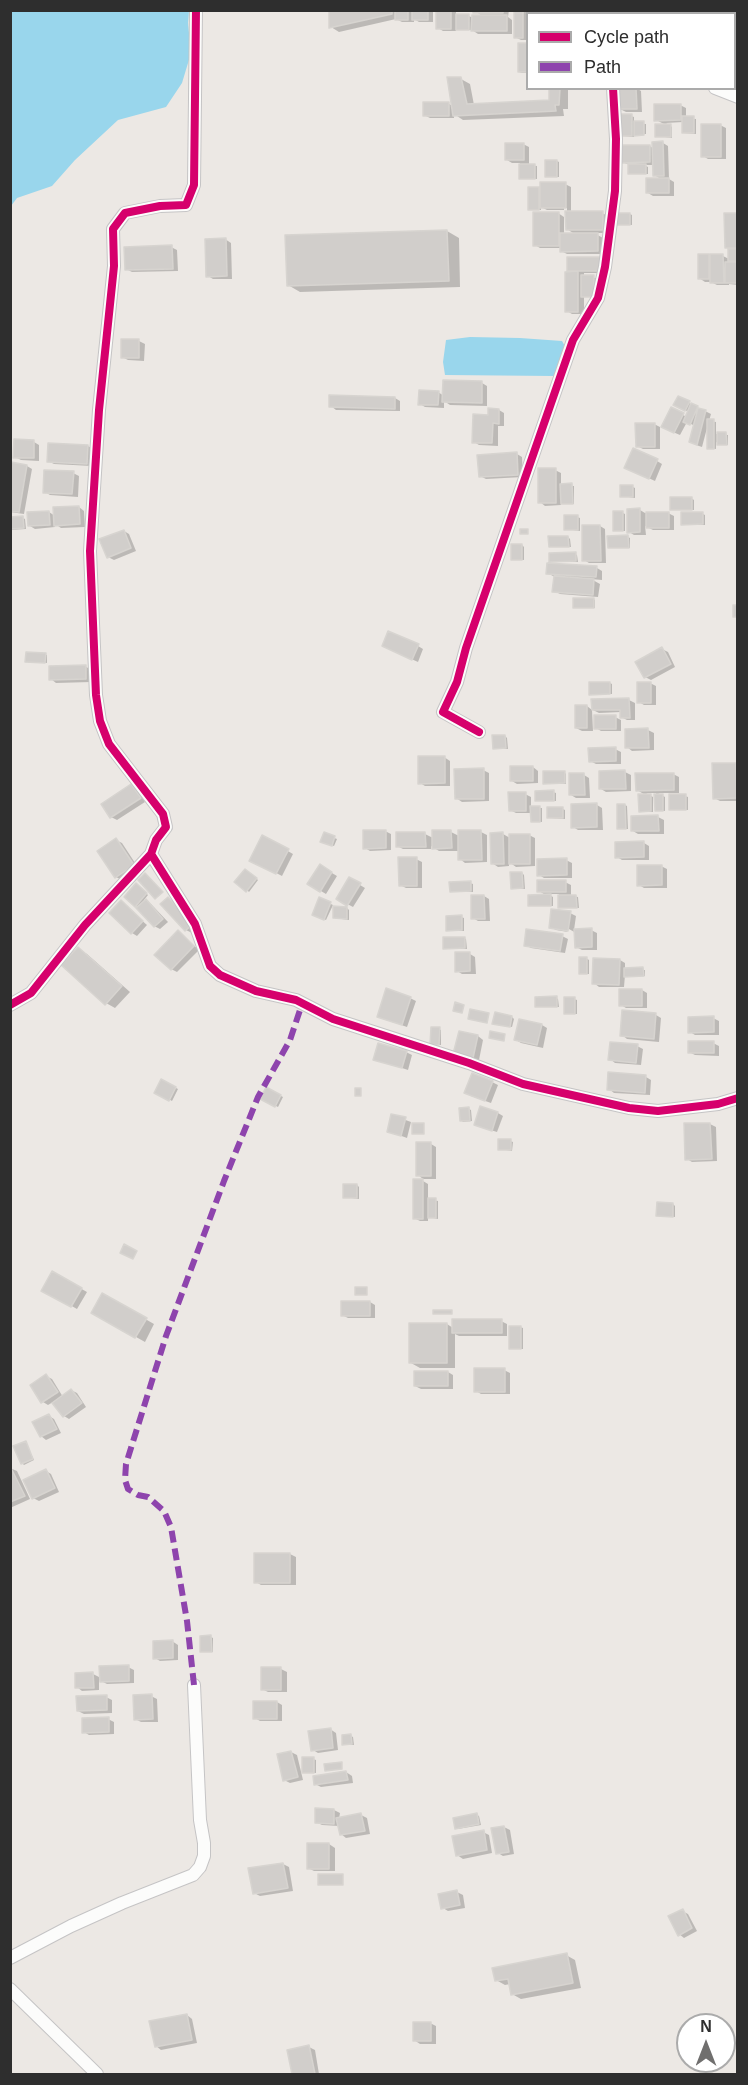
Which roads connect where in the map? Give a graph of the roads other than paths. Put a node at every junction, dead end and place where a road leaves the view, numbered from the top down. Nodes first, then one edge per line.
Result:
1 (196, 10) edge
2 (614, 90) edge
3 (720, 90) edge
4 (738, 97) edge
5 (479, 732) dead end
6 (151, 854) junction
7 (10, 1005) edge
8 (738, 1098) edge
9 (194, 1685) dead end
10 (10, 1958) edge
11 (10, 1989) edge
12 (97, 2074) edge

1 - 6 street
2 - 5 street
3 - 4 street
6 - 7 street
6 - 8 street
9 - 10 street
11 - 12 street

